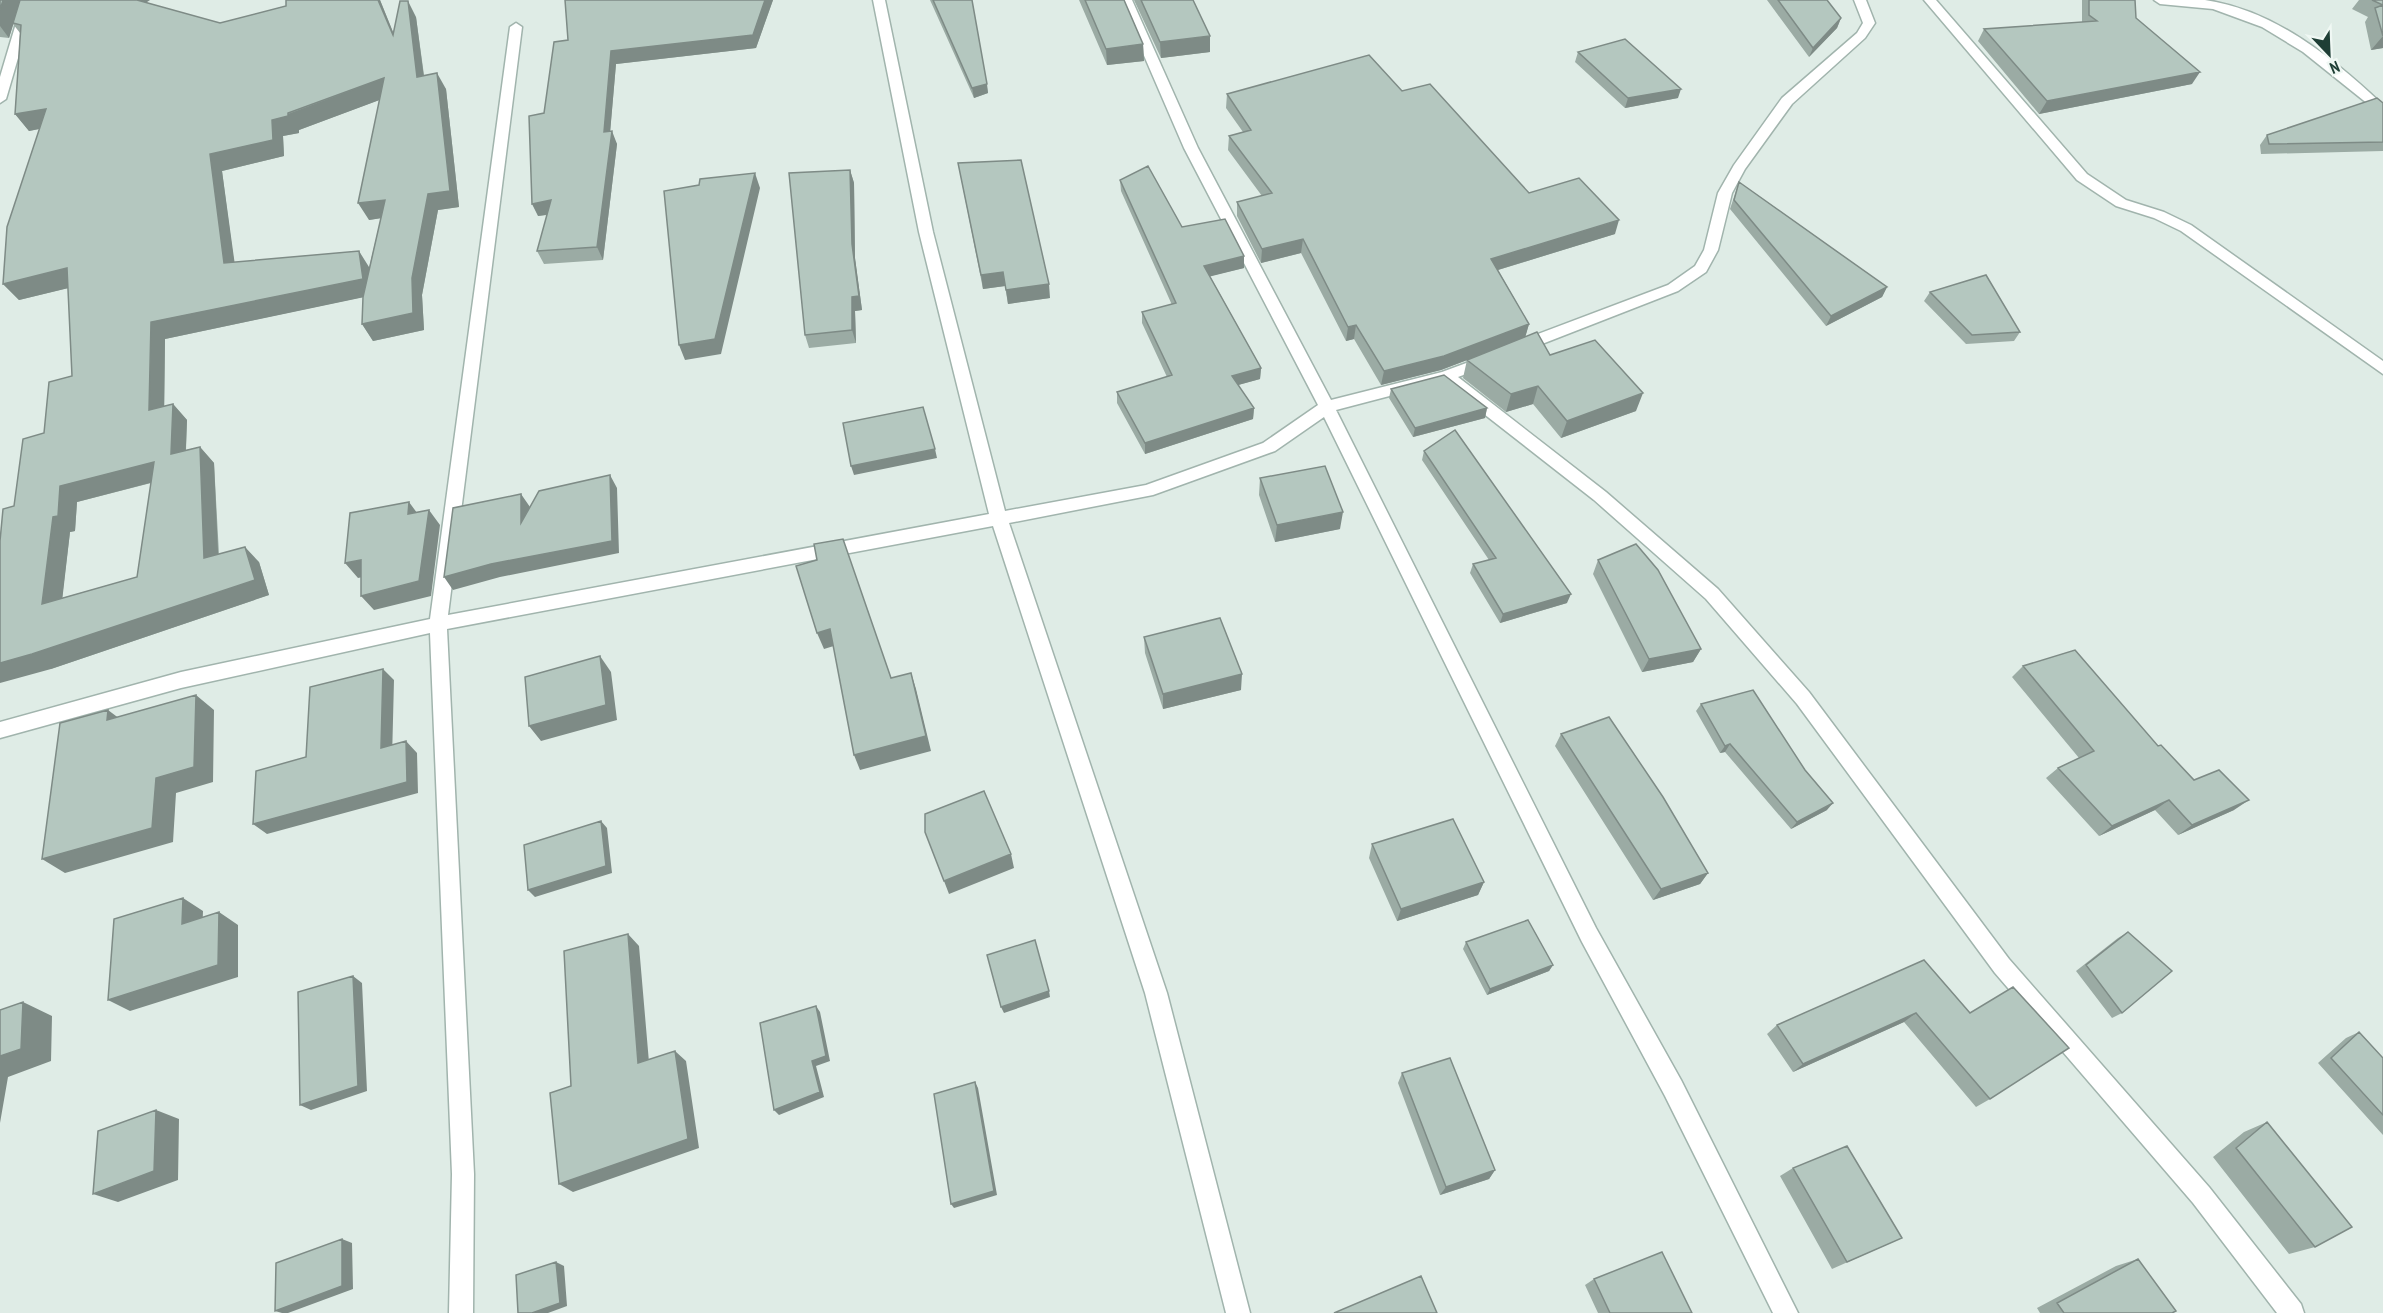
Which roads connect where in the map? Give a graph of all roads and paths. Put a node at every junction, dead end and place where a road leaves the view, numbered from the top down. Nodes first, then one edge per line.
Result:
1 (29, 0) edge
2 (879, 0) edge
3 (1126, 0) edge
4 (1860, 0) edge
5 (1930, 0) edge
6 (2160, 0) edge
7 (516, 27) dead end
8 (0, 99) edge
9 (2383, 112) edge
10 (2383, 369) edge
11 (1446, 376) junction
12 (1327, 407) junction
13 (999, 519) junction
14 (438, 624) junction
15 (0, 730) edge
16 (461, 1313) edge
17 (1238, 1313) edge
18 (1786, 1313) edge
19 (2292, 1313) edge

1 - 8 street
2 - 13 street
3 - 12 street
4 - 11 street
5 - 10 street
6 - 9 street
7 - 14 street
11 - 12 street
11 - 19 street
12 - 13 street
12 - 18 street
13 - 14 street
13 - 17 street
14 - 15 street
14 - 16 street

